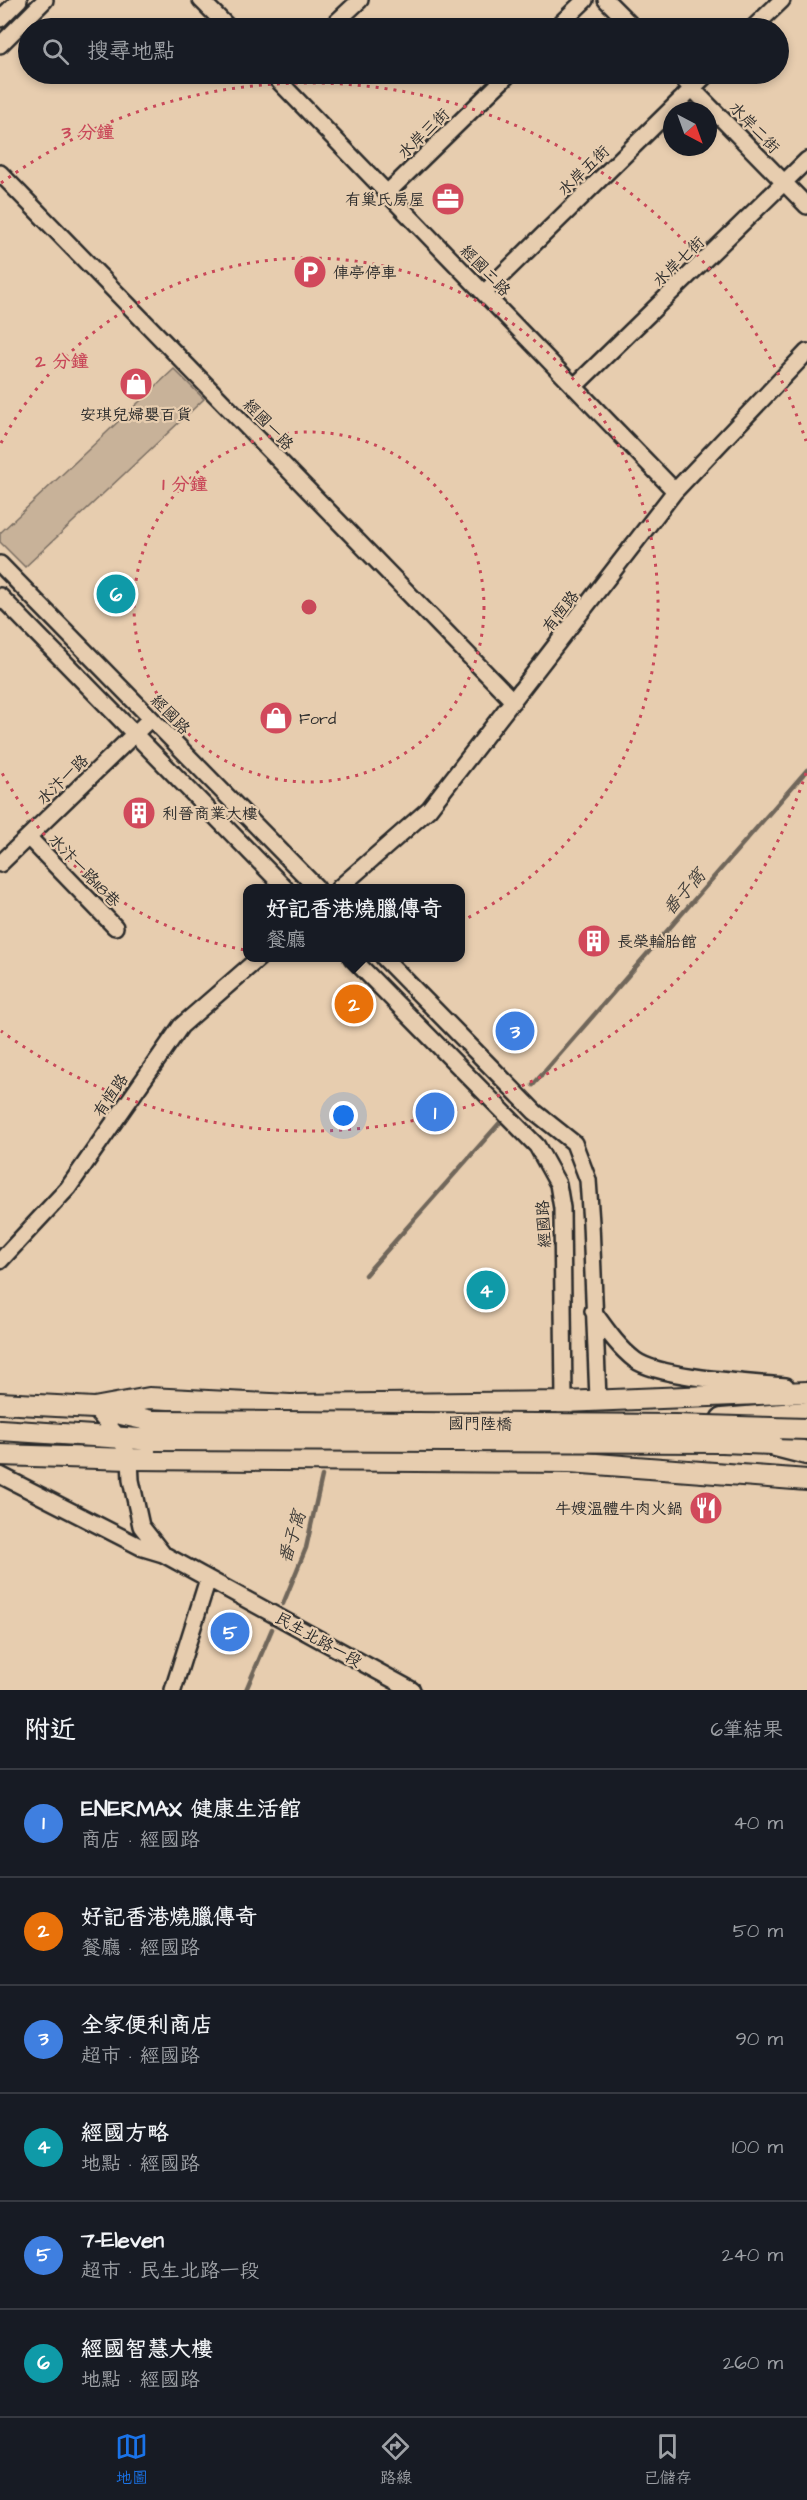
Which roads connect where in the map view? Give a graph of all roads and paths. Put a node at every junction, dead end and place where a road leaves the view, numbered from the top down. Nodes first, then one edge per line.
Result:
1 (19, 0) edge
2 (45, 0) edge
3 (201, 0) edge
4 (360, 0) edge
5 (585, 0) edge
6 (606, 0) edge
7 (782, 0) edge
8 (27, 18) edge
9 (219, 18) edge
10 (341, 18) edge
11 (566, 18) edge
12 (624, 18) edge
13 (763, 18) edge
14 (0, 19) edge
15 (18, 27) edge
16 (0, 45) edge
17 (286, 84) edge
18 (499, 84) edge
19 (688, 84) edge
20 (696, 84) edge
21 (692, 88) junction
22 (807, 160) edge
23 (0, 173) edge
24 (784, 182) junction
25 (387, 192) junction
26 (807, 206) edge
27 (484, 293) junction
28 (807, 352) edge
29 (574, 387) junction
30 (675, 491) junction
31 (0, 564) edge
32 (0, 596) edge
33 (513, 701) junction
34 (150, 719) junction
35 (134, 735) junction
36 (28, 837) junction
37 (0, 864) edge
38 (281, 884) edge
39 (313, 884) edge
40 (344, 884) edge
41 (115, 927) dead end
42 (253, 962) edge
43 (357, 962) edge
44 (389, 962) edge
45 (0, 1261) edge
46 (593, 1311) junction
47 (807, 1390) edge
48 (598, 1399) junction
49 (564, 1402) junction
50 (0, 1403) edge
51 (94, 1408) junction
52 (807, 1413) edge
53 (675, 1425) junction
54 (807, 1429) edge
55 (0, 1431) edge
56 (154, 1431) junction
57 (121, 1440) junction
58 (772, 1444) junction
59 (807, 1444) edge
60 (807, 1453) edge
61 (0, 1455) edge
62 (130, 1459) junction
63 (570, 1462) junction
64 (0, 1475) edge
65 (807, 1480) edge
66 (163, 1554) junction
67 (208, 1579) junction
68 (173, 1690) edge
69 (412, 1690) edge

1 - 14 street
2 - 8 street
3 - 9 street
4 - 10 street
5 - 11 street
6 - 12 street
7 - 13 street
15 - 16 street
17 - 25 street, 經國二路
18 - 25 street, 水岸三街
19 - 21 street, 水岸二街
20 - 21 street, 水岸五街
21 - 24 street, 水岸二街
21 - 27 street, 水岸五街
22 - 24 street, 水岸七街
23 - 33 street, 經國一路
24 - 26 street, 水岸二街
24 - 29 street, 水岸七街
25 - 27 street, 經國二路
27 - 29 street, 經國二路
28 - 30 street, 有恆路
29 - 30 street, 經國二路
30 - 33 street, 有恆路
31 - 34 street, 經國路
32 - 35 street
33 - 40 street, 有恆路
34 - 35 street, 水汴一路
34 - 39 street, 經國路
35 - 36 street, 水汴一路
35 - 38 street
36 - 37 street, 水汴一路
36 - 41 street, 水汴一路118巷
42 - 45 street, 有恆路
43 - 49 street, 經國路
44 - 46 street
46 - 47 street
46 - 48 street
47 - 48 main road
48 - 49 main road
49 - 51 main road
49 - 63 street, 經國路
50 - 51 main road
51 - 56 main road
51 - 57 street, 民生北路一段
52 - 53 highway, bridge
53 - 54 main road, 國門陸橋, bridge
53 - 56 main road, 國門陸橋, bridge
55 - 57 main road
56 - 57 main road
56 - 58 main road, 國門陸橋, bridge
57 - 62 street, 民生北路一段
58 - 59 main road, 國門陸橋
58 - 60 highway
61 - 62 main road
62 - 63 main road
62 - 66 street, 民生北路一段
63 - 65 main road
64 - 66 street, 民生北路一段
66 - 67 street, 民生北路一段
67 - 68 street
67 - 69 street, 民生北路一段

